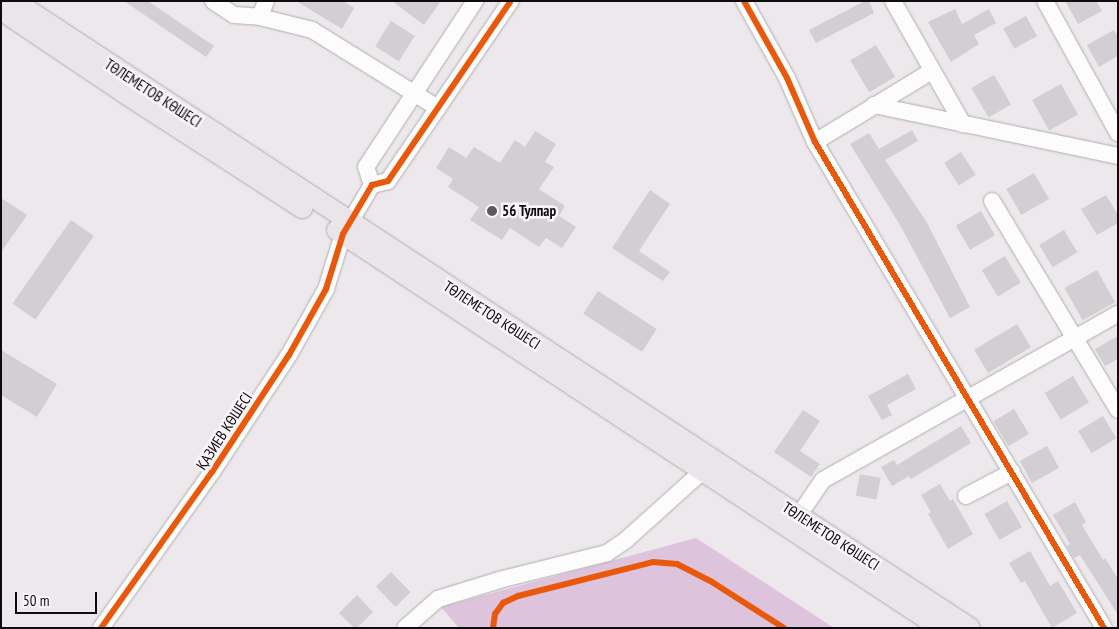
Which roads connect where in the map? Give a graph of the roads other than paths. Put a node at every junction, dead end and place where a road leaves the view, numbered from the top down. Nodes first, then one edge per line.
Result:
1 (14, 1) edge
2 (213, 1) edge
3 (266, 1) edge
4 (475, 1) edge
5 (511, 1) edge
6 (744, 1) edge
7 (893, 1) edge
8 (1045, 1) edge
9 (1, 10) edge
10 (260, 17) junction
11 (932, 71) junction
12 (414, 92) junction
13 (874, 105) junction
14 (438, 108) junction
15 (963, 124) junction
16 (1118, 133) edge
17 (815, 142) junction
18 (1118, 156) edge
19 (372, 185) junction
20 (992, 202) dead end
21 (346, 228) junction
22 (1118, 314) edge
23 (1075, 336) junction
24 (531, 350) junction
25 (967, 398) junction
26 (1118, 410) edge
27 (1012, 472) junction
28 (705, 473) junction
29 (966, 496) dead end
30 (799, 515) junction
31 (102, 628) edge
32 (405, 628) edge
33 (941, 628) edge
34 (970, 628) edge
35 (1104, 628) edge

1 - 21 main road, ТӨЛЕМЕТОВ КӨШЕСІ
2 - 10 street
3 - 10 street
4 - 12 street
5 - 14 street
6 - 17 street
7 - 11 street
8 - 16 street
9 - 21 main road, ТӨЛЕМЕТОВ КӨШЕСІ
10 - 12 street
11 - 13 street
11 - 15 street
12 - 14 street
12 - 19 street
13 - 15 street
13 - 17 street
14 - 19 street
15 - 18 street
17 - 25 street
19 - 21 street, ҚАЗИЕВ КӨШЕСІ
20 - 23 street
21 - 24 main road, ТӨЛЕМЕТОВ КӨШЕСІ
21 - 31 street, ҚАЗИЕВ КӨШЕСІ
22 - 23 street
23 - 25 street
23 - 26 street
24 - 28 main road, ТӨЛЕМЕТОВ КӨШЕСІ
24 - 30 main road, ТӨЛЕМЕТОВ КӨШЕСІ
25 - 27 street
25 - 30 street
27 - 29 street
27 - 35 street
28 - 32 street
28 - 33 main road, ТӨЛЕМЕТОВ КӨШЕСІ
30 - 34 main road, ТӨЛЕМЕТОВ КӨШЕСІ

